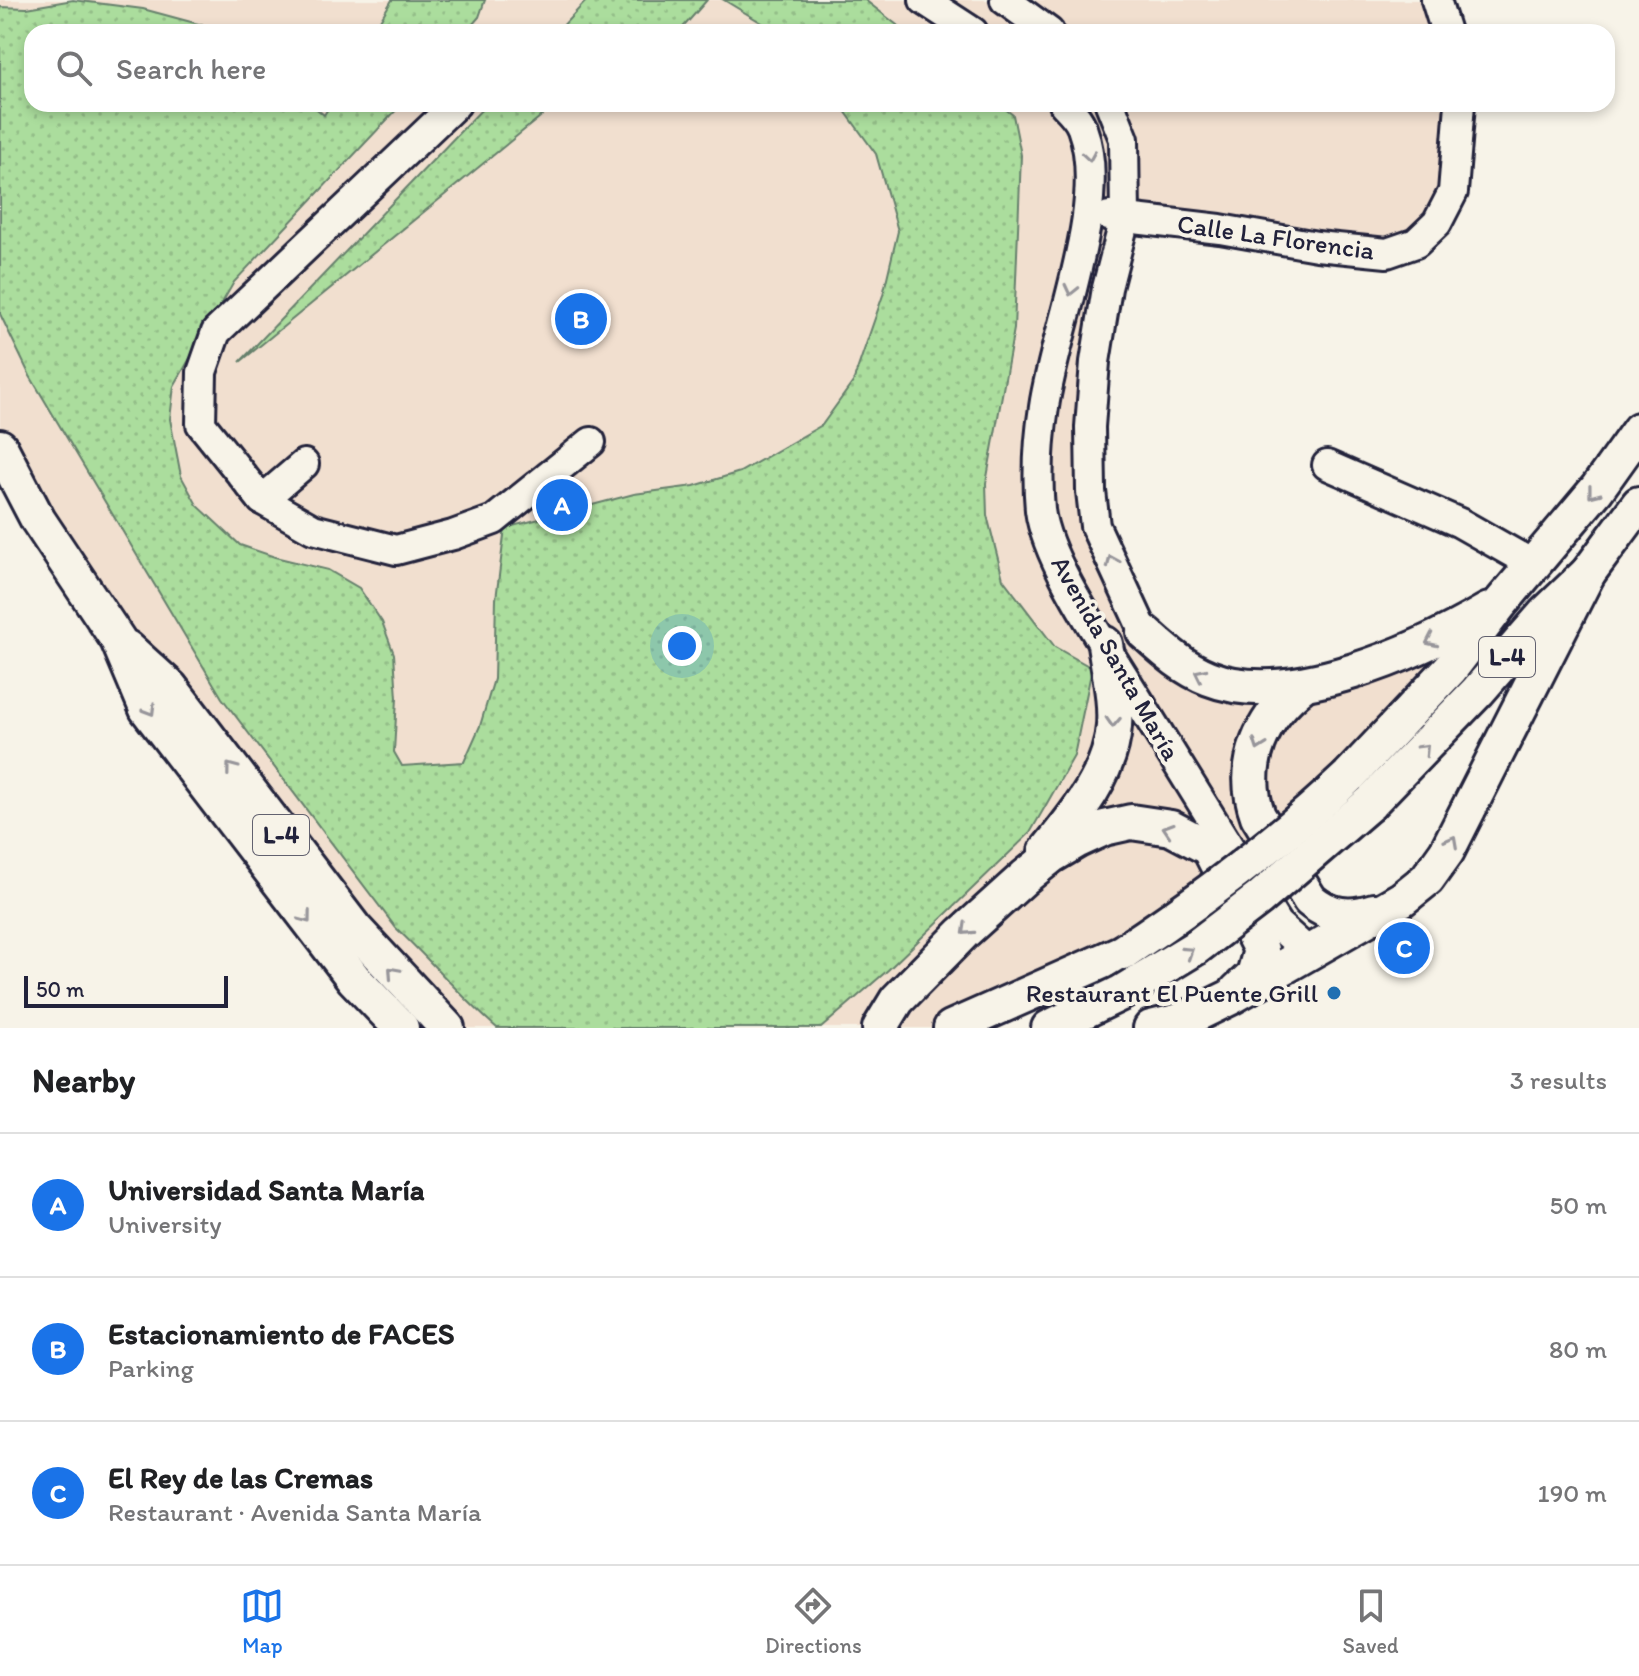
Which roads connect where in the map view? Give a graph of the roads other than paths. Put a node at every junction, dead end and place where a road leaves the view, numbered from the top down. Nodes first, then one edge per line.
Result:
1 (924, 0) edge
2 (1005, 0) edge
3 (1436, 0) edge
4 (961, 24) edge
5 (1036, 24) edge
6 (1444, 24) edge
7 (448, 112) edge
8 (1071, 112) edge
9 (1113, 112) edge
10 (1459, 112) edge
11 (1087, 214) junction
12 (1125, 218) junction
13 (1639, 430) edge
14 (591, 442) dead end
15 (0, 447) edge
16 (304, 464) dead end
17 (1327, 465) dead end
18 (262, 500) junction
19 (1639, 504) edge
20 (1534, 565) junction
21 (1588, 573) junction
22 (1500, 604) junction
23 (1144, 632) joint
24 (118, 640) junction
25 (1105, 644) junction
26 (1304, 684) junction
27 (1025, 877) junction
28 (1402, 899) junction
29 (1296, 913) dead end
30 (1308, 952) junction
31 (1231, 997) junction
32 (401, 1028) edge
33 (447, 1028) edge
34 (880, 1028) edge
35 (951, 1028) edge
36 (1049, 1028) edge
37 (1151, 1028) edge

1 - 4 street
2 - 5 street
3 - 6 street
7 - 18 street
8 -> 11 street, Avenida Santa María
9 - 12 street, Avenida Santa María
10 - 12 street, Calle La Florencia
11 - 12 street, Calle La Florencia
11 -> 25 street, Avenida Santa María
23 -> 12 street, Avenida Santa María
13 -> 20 main road, L-4
14 - 18 street
15 - 24 main road, L-4
16 - 18 street
17 - 20 street
19 - 21 main road, L-4
20 - 22 main road, L-4
28 -> 21 main road, L-4
36 -> 21 main road, L-4, bridge
22 -> 26 main road, L-4
22 - 35 main road, L-4, bridge
26 -> 23 main road
24 -> 32 main road, L-4
33 -> 24 main road, L-4
25 -> 27 main road, L-4
25 - 30 street, Avenida Santa María
26 -> 28 main road, L-4
31 -> 27 main road, L-4
27 -> 34 main road, L-4
28 - 30 main road, L-4
29 - 30 street
30 - 31 main road, L-4
31 - 37 main road, L-4

